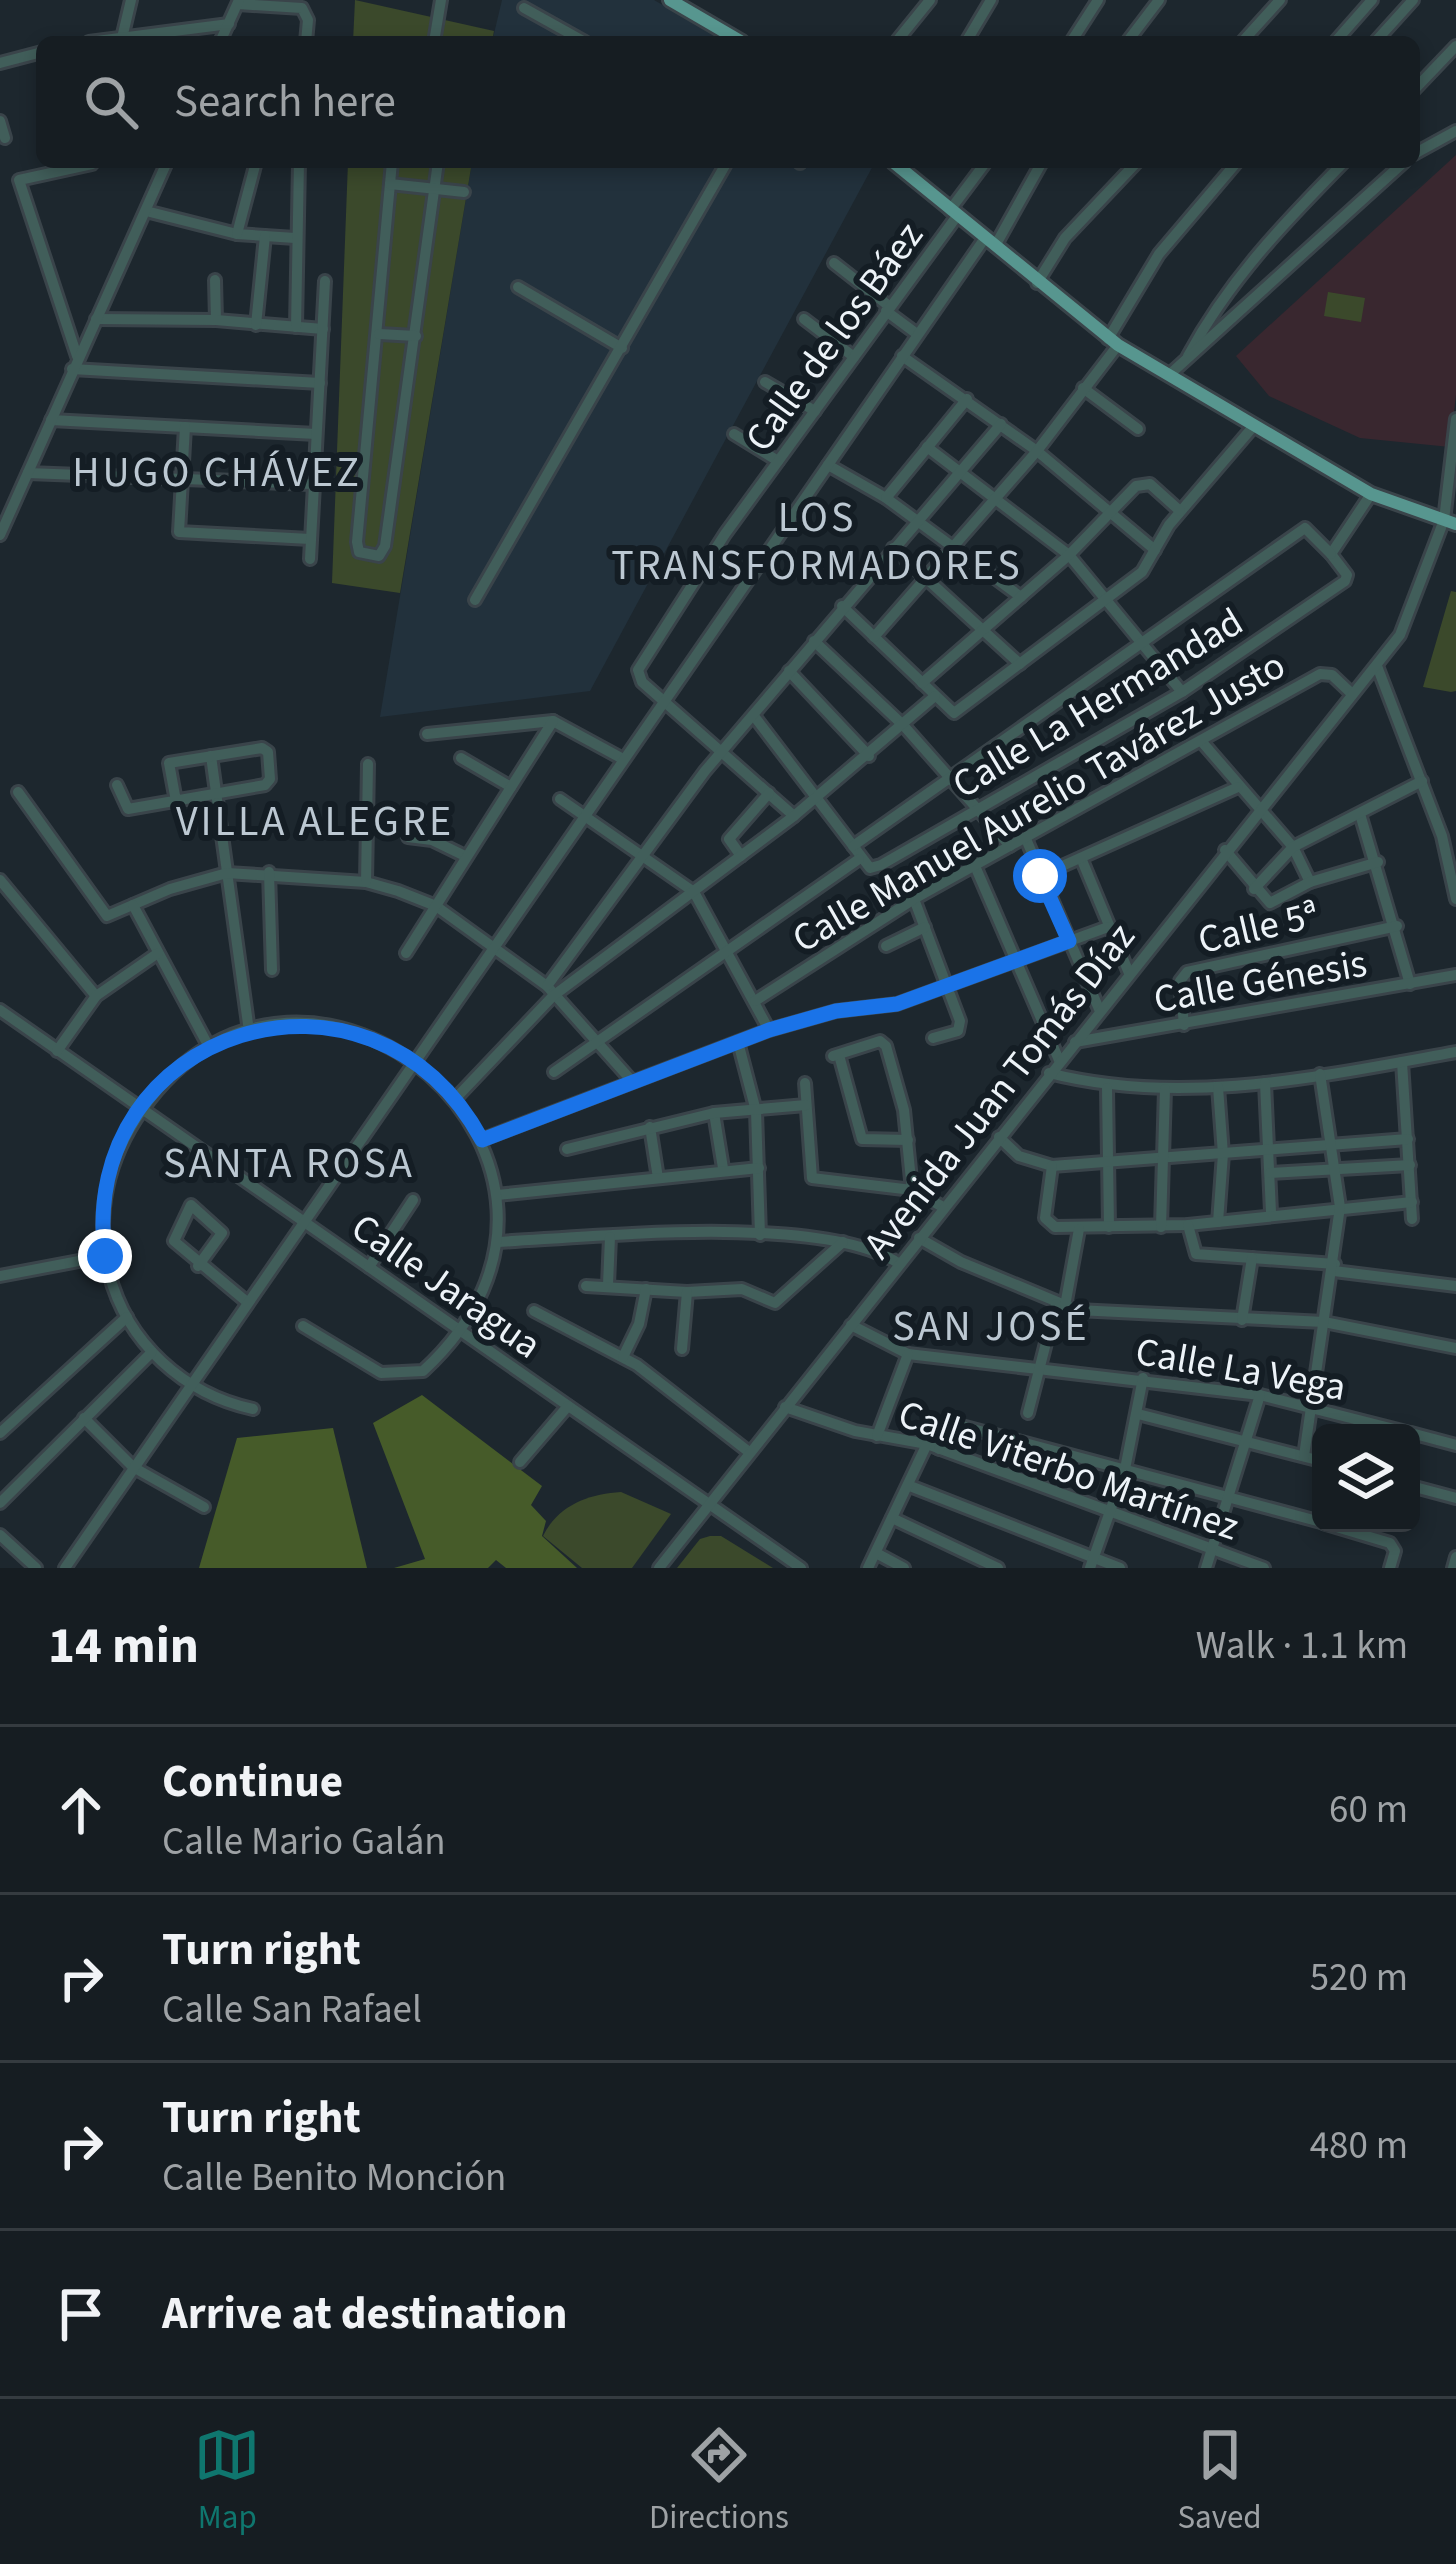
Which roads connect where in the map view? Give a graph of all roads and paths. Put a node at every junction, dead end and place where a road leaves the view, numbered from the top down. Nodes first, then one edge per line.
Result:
1 (131, 0) edge
2 (441, 0) edge
3 (670, 0) edge
4 (930, 0) edge
5 (991, 0) edge
6 (1098, 0) edge
7 (1159, 0) edge
8 (1278, 0) edge
9 (1372, 0) edge
10 (1413, 0) edge
11 (238, 2) edge
12 (524, 8) dead end
13 (229, 24) junction
14 (123, 36) edge
15 (143, 36) edge
16 (223, 36) edge
17 (307, 36) edge
18 (435, 36) edge
19 (574, 36) edge
20 (732, 36) edge
21 (901, 36) edge
22 (970, 36) edge
23 (1075, 36) edge
24 (1132, 36) edge
25 (1247, 36) edge
26 (1340, 36) edge
27 (1380, 36) edge
28 (1456, 46) edge
29 (36, 54) edge
30 (0, 63) edge
31 (1420, 84) edge
32 (0, 121) edge
33 (1456, 131) edge
34 (5, 137) dead end
35 (1420, 151) edge
36 (74, 168) edge
37 (164, 168) edge
38 (254, 168) edge
39 (299, 168) edge
40 (391, 168) edge
41 (437, 168) edge
42 (724, 168) edge
43 (900, 168) edge
44 (982, 168) edge
45 (1038, 168) edge
46 (1131, 168) edge
47 (1232, 168) edge
48 (1338, 168) edge
49 (1397, 168) edge
50 (390, 184) junction
51 (435, 189) junction
52 (464, 192) dead end
53 (146, 211) junction
54 (954, 213) junction
55 (237, 234) junction
56 (265, 236) junction
57 (296, 238) junction
58 (990, 242) junction
59 (834, 263) dead end
60 (215, 280) dead end
61 (325, 281) dead end
62 (1037, 283) junction
63 (518, 287) dead end
64 (888, 308) junction
65 (96, 319) junction
66 (804, 319) dead end
67 (216, 320) junction
68 (256, 325) junction
69 (296, 327) junction
70 (323, 329) junction
71 (379, 334) junction
72 (917, 334) junction
73 (416, 336) junction
74 (1113, 342) junction
75 (622, 348) junction
76 (902, 356) junction
77 (854, 357) junction
78 (75, 363) junction
79 (1184, 364) junction
80 (1169, 375) junction
81 (765, 382) dead end
82 (320, 383) junction
83 (1083, 388) junction
84 (967, 399) junction
85 (815, 410) junction
86 (1456, 419) edge
87 (51, 420) junction
88 (1001, 424) junction
89 (185, 427) junction
90 (1252, 428) junction
91 (1138, 429) dead end
92 (1455, 433) edge
93 (316, 434) junction
94 (734, 434) dead end
95 (927, 447) junction
96 (1037, 451) junction
97 (778, 461) junction
98 (828, 465) junction
99 (957, 472) junction
100 (28, 473) junction
101 (181, 479) junction
102 (311, 484) junction
103 (1372, 494) junction
104 (886, 498) junction
105 (997, 498) junction
106 (1180, 511) junction
107 (1109, 514) junction
108 (916, 520) junction
109 (1450, 522) edge
110 (0, 535) edge
111 (310, 538) junction
112 (955, 547) junction
113 (893, 548) junction
114 (1156, 550) junction
115 (1331, 554) junction
116 (1069, 555) junction
117 (310, 559) dead end
118 (927, 575) junction
119 (1021, 596) junction
120 (475, 600) dead end
121 (1106, 601) junction
122 (842, 606) junction
123 (982, 630) junction
124 (874, 637) junction
125 (814, 641) junction
126 (1144, 644) junction
127 (1020, 664) junction
128 (1376, 666) junction
129 (789, 670) junction
130 (922, 683) junction
131 (1182, 692) junction
132 (1351, 693) junction
133 (935, 696) junction
134 (664, 702) junction
135 (754, 716) junction
136 (554, 721) junction
137 (904, 726) junction
138 (427, 734) dead end
139 (1202, 742) junction
140 (724, 752) junction
141 (211, 757) junction
142 (869, 757) junction
143 (461, 758) dead end
144 (623, 759) junction
145 (368, 764) dead end
146 (950, 780) junction
147 (1422, 781) junction
148 (117, 785) dead end
149 (511, 787) junction
150 (1238, 788) junction
151 (18, 792) dead end
152 (769, 793) junction
153 (216, 794) junction
154 (819, 796) junction
155 (560, 800) dead end
156 (176, 801) junction
157 (1259, 806) junction
158 (976, 808) junction
159 (585, 814) junction
160 (1360, 814) junction
161 (794, 816) junction
162 (1449, 836) edge
163 (408, 837) dead end
164 (1026, 838) junction
165 (853, 846) junction
166 (1010, 846) junction
167 (1293, 847) junction
168 (1225, 850) junction
169 (640, 852) junction
170 (465, 856) junction
171 (741, 856) junction
172 (1081, 857) junction
173 (1378, 862) junction
174 (865, 863) junction
175 (975, 866) junction
176 (269, 872) junction
177 (227, 873) junction
178 (1040, 876) junction
179 (0, 880) edge
180 (366, 882) junction
181 (1310, 882) junction
182 (1254, 889) junction
183 (694, 892) junction
184 (914, 899) junction
185 (1456, 899) edge
186 (133, 905) junction
187 (436, 906) junction
188 (1397, 926) junction
189 (926, 927) junction
190 (1108, 927) junction
191 (1069, 941) junction
192 (886, 946) dead end
193 (495, 948) junction
194 (725, 950) junction
195 (158, 952) junction
196 (406, 953) dead end
197 (1014, 962) junction
198 (272, 970) dead end
199 (1130, 973) junction
200 (1456, 975) edge
201 (1410, 984) junction
202 (948, 986) junction
203 (550, 991) junction
204 (96, 996) junction
205 (754, 1001) junction
206 (1099, 1009) junction
207 (0, 1010) edge
208 (1184, 1024) junction
209 (249, 1030) junction
210 (769, 1030) junction
211 (933, 1038) dead end
212 (596, 1042) junction
213 (738, 1042) junction
214 (1073, 1042) junction
215 (209, 1047) junction
216 (56, 1051) junction
217 (1456, 1052) edge
218 (415, 1060) junction
219 (1059, 1060) junction
220 (1402, 1062) junction
221 (554, 1072) dead end
222 (1049, 1073) junction
223 (1320, 1074) junction
224 (631, 1080) junction
225 (805, 1083) dead end
226 (1265, 1083) junction
227 (1107, 1088) junction
228 (1218, 1088) junction
229 (1165, 1089) junction
230 (456, 1098) junction
231 (806, 1105) junction
232 (142, 1110) junction
233 (756, 1111) junction
234 (714, 1113) junction
235 (650, 1127) junction
236 (999, 1137) junction
237 (1408, 1139) junction
238 (482, 1140) junction
239 (908, 1140) junction
240 (1334, 1142) junction
241 (567, 1149) dead end
242 (1269, 1150) junction
243 (1223, 1154) junction
244 (1165, 1159) junction
245 (1108, 1161) junction
246 (1410, 1165) junction
247 (1052, 1166) junction
248 (723, 1168) junction
249 (758, 1168) junction
250 (1336, 1168) junction
251 (1270, 1173) junction
252 (658, 1178) junction
253 (912, 1190) junction
254 (497, 1195) junction
255 (413, 1200) dead end
256 (1412, 1202) junction
257 (943, 1207) junction
258 (1340, 1207) junction
259 (1271, 1212) junction
260 (1412, 1219) dead end
261 (303, 1222) junction
262 (1218, 1222) junction
263 (1161, 1226) junction
264 (1188, 1226) junction
265 (1109, 1228) junction
266 (1079, 1229) junction
267 (760, 1235) junction
268 (610, 1237) junction
269 (919, 1238) junction
270 (497, 1242) junction
271 (843, 1242) junction
272 (105, 1256) junction
273 (1252, 1258) junction
274 (898, 1263) junction
275 (198, 1266) junction
276 (369, 1267) junction
277 (1334, 1268) junction
278 (0, 1276) edge
279 (608, 1285) junction
280 (586, 1286) dead end
281 (1456, 1286) edge
282 (646, 1289) junction
283 (687, 1292) junction
284 (247, 1302) junction
285 (1061, 1305) junction
286 (534, 1311) dead end
287 (127, 1317) junction
288 (1242, 1320) junction
289 (1324, 1322) junction
290 (851, 1325) junction
291 (304, 1327) dead end
292 (461, 1333) junction
293 (1456, 1348) edge
294 (682, 1349) dead end
295 (152, 1352) junction
296 (908, 1354) junction
297 (623, 1358) junction
298 (1037, 1367) junction
299 (1142, 1378) junction
300 (190, 1384) junction
301 (1260, 1395) junction
302 (568, 1406) junction
303 (785, 1407) junction
304 (254, 1409) dead end
305 (1314, 1409) junction
306 (1028, 1413) dead end
307 (1138, 1414) junction
308 (84, 1418) junction
309 (1374, 1424) edge
310 (0, 1433) edge
311 (1420, 1435) edge
312 (878, 1436) junction
313 (1247, 1444) junction
314 (1456, 1444) edge
315 (933, 1447) junction
316 (748, 1452) junction
317 (1304, 1456) junction
318 (1312, 1458) edge
319 (520, 1462) dead end
320 (133, 1467) junction
321 (1126, 1469) junction
322 (910, 1486) junction
323 (1420, 1488) edge
324 (1232, 1497) junction
325 (1456, 1498) edge
326 (0, 1503) edge
327 (707, 1506) junction
328 (204, 1507) dead end
329 (1113, 1511) junction
330 (892, 1519) junction
331 (1312, 1520) edge
332 (1353, 1532) edge
333 (0, 1534) edge
334 (1213, 1547) junction
335 (876, 1553) junction
336 (1456, 1557) edge
337 (1093, 1563) edge
338 (36, 1568) edge
339 (65, 1568) edge
340 (659, 1568) edge
341 (801, 1568) edge
342 (868, 1568) edge
343 (904, 1568) edge
344 (998, 1568) edge
345 (1120, 1568) edge
346 (1206, 1568) edge
347 (1264, 1568) edge
348 (1390, 1568) edge
349 (1453, 1568) edge

1 - 14 street
2 - 18 street
3 - 20 main road
4 - 21 street
5 - 22 street
6 - 23 street
7 - 24 street
8 - 25 street
9 - 26 street
10 - 27 street
11 - 13 street
11 - 17 street
12 - 19 street
13 - 15 street
13 - 16 street
28 - 31 street
29 - 30 street
32 - 34 street
33 - 35 street
36 - 78 street
37 - 53 street
38 - 55 street
39 - 57 street
40 - 50 street
41 - 51 street
42 - 75 street
43 - 54 main road
44 - 54 street, Calle de los Báez
45 - 58 street
46 - 62 street
47 - 74 street
48 - 79 street
49 - 79 street
50 - 51 street
50 - 71 street
51 - 52 street
51 - 73 street
53 - 55 street
53 - 65 street
54 - 58 main road
54 - 64 street, Calle de los Báez
55 - 56 street
56 - 57 street
56 - 68 street
57 - 69 street
58 - 62 main road
58 - 72 street
59 - 64 street
60 - 67 street
61 - 70 street
62 - 74 main road
63 - 75 street
64 - 72 street
64 - 77 street, Calle de los Báez
65 - 67 street
65 - 78 street
66 - 77 street
67 - 68 street
68 - 69 street
69 - 70 street
70 - 82 street
71 - 73 street
71 - 73 street
72 - 76 street
74 - 80 main road
74 - 83 street
75 - 120 street
76 - 84 street
76 - 98 street
77 - 85 street, Calle de los Báez
78 - 82 street
78 - 87 street
79 - 80 street
80 - 90 main road
81 - 85 street
82 - 93 street
83 - 91 street
83 - 96 street
84 - 88 street
84 - 95 street
85 - 97 street, Calle de los Báez
86 - 92 street, Avenida Juan Tomás Díaz
87 - 89 street
87 - 100 street
88 - 96 street
88 - 99 street
89 - 93 street
89 - 101 street
90 - 103 main road
90 - 106 street
92 - 109 street, Avenida Juan Tomás Díaz
93 - 102 street
94 - 97 street
95 - 99 street
95 - 104 street
96 - 105 street
96 - 107 street
97 - 134 street, Calle de los Báez
98 - 104 street
98 - 134 street
99 - 105 street
99 - 108 street
100 - 101 street
100 - 110 street
101 - 102 street
101 - 111 street
102 - 111 street
103 - 109 main road
103 - 115 street
104 - 108 street
105 - 112 street
105 - 116 street
106 - 107 street
106 - 114 street
107 - 114 street
107 - 116 street
108 - 112 street
108 - 113 street
109 - 128 street, Avenida Juan Tomás Díaz
111 - 117 street
112 - 118 street
112 - 119 street
113 - 118 street
113 - 122 street
114 - 121 street
115 - 126 street
115 - 131 street, Calle La Hermandad
116 - 119 street
116 - 121 street
118 - 123 street
118 - 124 street
119 - 123 street
121 - 126 street
121 - 127 street
122 - 124 street
122 - 125 street
123 - 127 street
123 - 130 street
124 - 130 street
125 - 129 street
125 - 137 street
126 - 131 street
126 - 146 street
127 - 133 street
128 - 132 street, Avenida Juan Tomás Díaz
128 - 147 street
129 - 135 street
129 - 142 street
130 - 133 street
131 - 158 street, Calle La Hermandad
132 - 139 street, Calle Manuel Aurelio Tavárez Justo
132 - 157 street, Avenida Juan Tomás Díaz
133 - 137 street
134 - 140 street, Calle de los Báez
134 - 144 street
135 - 140 street
135 - 154 street
136 - 138 street
136 - 144 street
136 - 149 street
137 - 142 street
137 - 146 street
139 - 150 street
139 - 164 street, Calle Manuel Aurelio Tavárez Justo
140 - 152 street, Calle de los Báez
140 - 169 street
141 - 153 street
141 - 153 street
141 - 156 street
142 - 154 street
143 - 149 street
144 - 159 street
145 - 180 street
146 - 158 street
146 - 165 street
147 - 160 street
147 - 162 street
148 - 156 street
149 - 170 street
150 - 157 street
150 - 172 street
151 - 186 street
152 - 161 street, Calle de los Báez
152 - 171 street
153 - 156 street
153 - 177 street
154 - 161 street
154 - 165 street
155 - 159 street
157 - 167 street
157 - 168 street, Avenida Juan Tomás Díaz
158 - 166 street
158 - 174 street, Calle La Hermandad
159 - 169 street
159 - 193 street
160 - 167 street
160 - 173 street
161 - 171 street
162 - 185 street
163 - 170 street
164 - 166 street, Calle Manuel Aurelio Tavárez Justo
164 - 178 street
165 - 174 street
166 - 175 street, Calle Manuel Aurelio Tavárez Justo
167 - 181 street
167 - 182 street
168 - 182 street
168 - 199 street, Avenida Juan Tomás Díaz
169 - 183 street
169 - 203 street
170 - 187 street
171 - 183 street
172 - 178 street
172 - 190 street
173 - 181 street
173 - 188 street
174 - 194 street, Calle La Hermandad
175 - 184 street, Calle Manuel Aurelio Tavárez Justo
175 - 197 street
176 - 177 street
176 - 180 street
176 - 198 street
177 - 186 street
177 - 209 street
178 - 191 street
179 - 204 street
180 - 187 street
181 - 182 street
183 - 194 street
183 - 203 street
184 - 189 street
184 - 205 street, Calle Manuel Aurelio Tavárez Justo
186 - 195 street
187 - 193 street
187 - 196 street
188 - 201 street
188 - 208 street, Calle 5ª
189 - 192 street
189 - 202 street
190 - 191 street
190 - 199 street
191 - 197 street
191 - 206 street
193 - 203 street
193 - 218 street
194 - 205 street
194 - 212 street, Calle La Hermandad
195 - 204 street
195 - 215 street
197 - 202 street
197 - 219 street
199 - 206 street, Avenida Juan Tomás Díaz
200 - 201 street, Calle Génesis
201 - 208 street, Calle Génesis
202 - 210 street
202 - 211 street
203 - 212 street
203 - 230 street
204 - 216 street
205 - 210 street
206 - 214 street, Avenida Juan Tomás Díaz
207 - 216 street, Calle Jaragua
208 - 214 street, Calle Génesis
209 - 215 street
209 - 218 street
210 - 213 street
212 - 221 street, Calle La Hermandad
212 - 224 street
213 - 224 street
213 - 233 street
214 - 219 street, Avenida Juan Tomás Díaz
215 - 232 street
216 - 232 street, Calle Jaragua
217 - 220 street
218 - 230 street
218 - 261 street
219 - 222 street, Avenida Juan Tomás Díaz
220 - 223 street
220 - 237 street
222 - 227 street
222 - 236 street, Avenida Juan Tomás Díaz
223 - 226 street
223 - 240 street
224 - 238 street
225 - 231 street
226 - 228 street
226 - 242 street
227 - 229 street
227 - 245 street
228 - 229 street
228 - 243 street
229 - 244 street
230 - 238 street
231 - 233 street
231 - 253 street
232 - 261 street, Calle Jaragua
232 - 272 street
233 - 234 street
233 - 249 street
234 - 235 street
234 - 248 street
235 - 241 street
235 - 252 street
236 - 247 street
236 - 257 street, Avenida Juan Tomás Díaz
237 - 240 street
237 - 246 street
238 - 254 street
239 - 239 street
239 - 253 street
240 - 242 street
240 - 250 street
242 - 243 street
242 - 251 street
243 - 244 street
243 - 262 street
244 - 245 street
244 - 263 street
245 - 247 street
245 - 265 street
246 - 250 street
246 - 256 street
247 - 266 street
248 - 249 street
248 - 252 street
249 - 267 street
250 - 251 street
250 - 258 street
251 - 259 street
252 - 254 street
253 - 257 street
254 - 270 street
255 - 276 street
256 - 258 street
256 - 260 street
257 - 269 street, Avenida Juan Tomás Díaz
258 - 259 street
258 - 277 street
259 - 262 street
261 - 276 street, Calle Jaragua
261 - 284 street
262 - 264 street
263 - 264 street
263 - 265 street
264 - 273 street
265 - 266 street
266 - 285 street
267 - 268 street
267 - 271 street
268 - 270 street
268 - 279 street
269 - 274 street, Avenida Juan Tomás Díaz
269 - 285 street
270 - 292 street
271 - 274 street
271 - 283 street
272 - 278 street
272 - 287 street
273 - 277 street
273 - 288 street
274 - 290 street, Avenida Juan Tomás Díaz
275 - 275 street
275 - 284 street
276 - 292 street, Calle Jaragua
277 - 281 street
277 - 289 street
279 - 280 street
279 - 282 street
282 - 283 street
282 - 297 street
283 - 294 street
284 - 300 street
285 - 288 street
285 - 298 street
286 - 297 street
287 - 295 street
287 - 310 street
288 - 289 street
289 - 293 street
289 - 305 street
290 - 296 street, Calle La Vega
290 - 303 street, Avenida Juan Tomás Díaz
291 - 292 street
292 - 302 street, Calle Jaragua
295 - 300 street
295 - 308 street
296 - 298 street, Calle La Vega
296 - 312 street
297 - 316 street
298 - 299 street, Calle La Vega
298 - 306 street
299 - 301 street, Calle La Vega
299 - 307 street
300 - 304 street
300 - 320 street
301 - 305 street, Calle La Vega
301 - 313 street
302 - 319 street
302 - 327 street, Calle Jaragua
303 - 312 street, Calle Viterbo Martínez
303 - 316 street, Avenida Juan Tomás Díaz
305 - 309 street, Calle La Vega
305 - 317 street
307 - 313 street
307 - 321 street
308 - 320 street
308 - 326 street
311 - 314 street, Calle La Vega
312 - 315 street, Calle Viterbo Martínez
313 - 317 street
313 - 324 street
315 - 321 street
315 - 322 street
315 - 329 street, Calle Viterbo Martínez
316 - 327 street, Avenida Juan Tomás Díaz
317 - 318 street
320 - 328 street
320 - 339 street
321 - 324 street
321 - 329 street
322 - 330 street
322 - 337 street
323 - 325 street
324 - 331 street
324 - 334 street
327 - 340 street, Avenida Juan Tomás Díaz
327 - 341 street, Calle Jaragua
329 - 334 street, Calle Viterbo Martínez
329 - 337 street
330 - 335 street
330 - 344 street
332 - 348 street
333 - 338 street
334 - 346 street
334 - 347 street, Calle Viterbo Martínez
335 - 342 street
335 - 343 street
336 - 349 street
337 - 345 street

